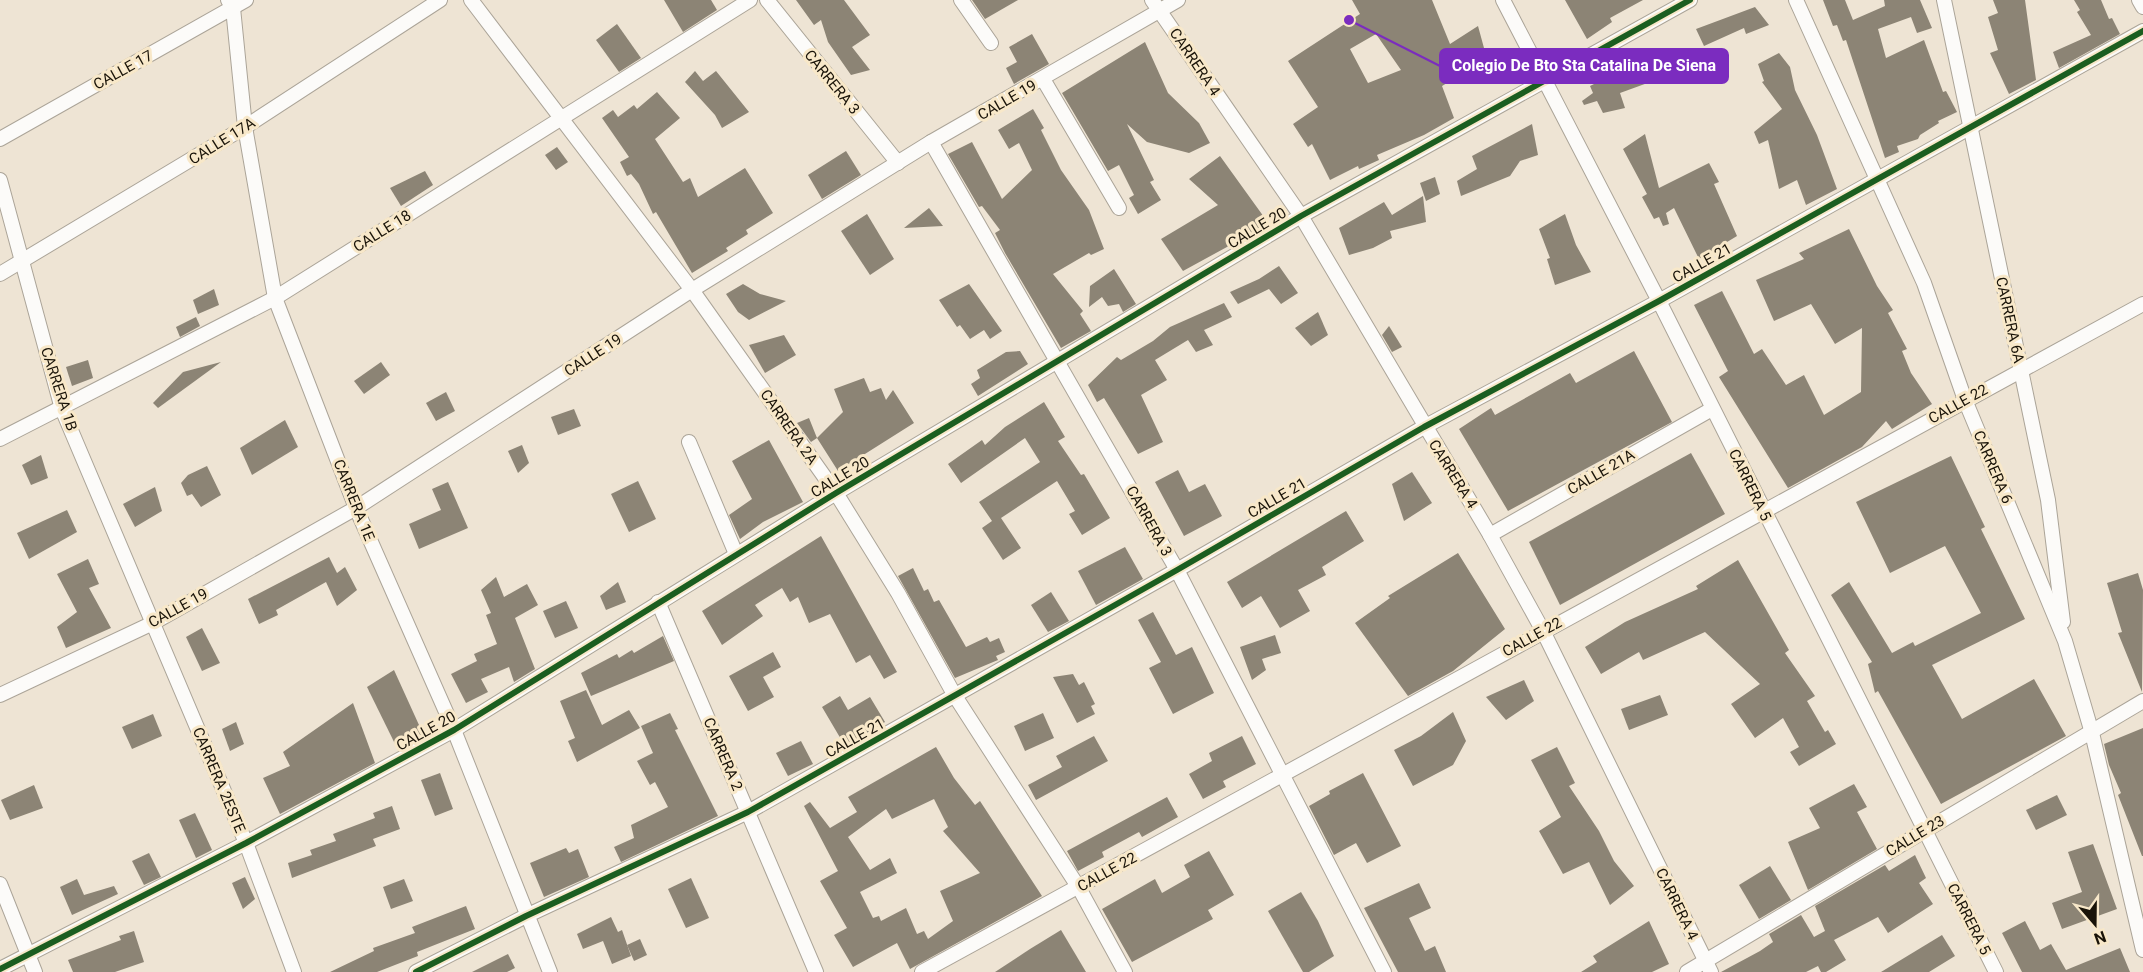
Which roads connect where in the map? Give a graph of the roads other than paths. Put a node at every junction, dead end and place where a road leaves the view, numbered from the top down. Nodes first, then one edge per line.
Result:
1 (440, 0) edge
2 (471, 0) edge
3 (750, 0) edge
4 (767, 0) edge
5 (961, 0) edge
6 (1178, 0) edge
7 (1503, 0) edge
8 (1690, 0) edge
9 (1796, 0) edge
10 (1944, 0) edge
11 (2139, 0) edge
12 (236, 2) edge
13 (1156, 5) edge
14 (2143, 7) edge
15 (2143, 31) edge
16 (991, 43) dead end
17 (1043, 79) junction
18 (1544, 79) junction
19 (561, 117) junction
20 (1970, 126) junction
21 (245, 127) junction
22 (0, 139) edge
23 (931, 142) junction
24 (898, 164) junction
25 (1876, 179) junction
26 (0, 180) edge
27 (1119, 208) dead end
28 (1301, 216) junction
29 (22, 263) junction
30 (0, 274) edge
31 (692, 290) junction
32 (275, 298) junction
33 (1659, 301) junction
34 (2143, 304) edge
35 (1059, 362) junction
36 (2020, 369) junction
37 (1965, 400) junction
38 (62, 409) junction
39 (1712, 409) junction
40 (1424, 427) junction
41 (0, 439) edge
42 (689, 442) dead end
43 (836, 493) junction
44 (356, 507) junction
45 (1762, 510) junction
46 (1490, 535) junction
47 (736, 554) junction
48 (1177, 570) junction
49 (658, 602) junction
50 (153, 623) junction
51 (1544, 631) junction
52 (2065, 641) junction
53 (0, 695) edge
54 (955, 696) junction
55 (2143, 701) edge
56 (454, 730) junction
57 (2092, 733) junction
58 (1283, 773) junction
59 (747, 812) junction
60 (1923, 831) junction
61 (246, 843) junction
62 (0, 884) edge
63 (1079, 888) junction
64 (526, 916) junction
65 (2143, 950) edge
66 (30, 956) junction
67 (1708, 966) edge
68 (0, 969) edge
69 (35, 972) edge
70 (294, 972) edge
71 (416, 972) edge
72 (550, 972) edge
73 (816, 972) edge
74 (922, 972) edge
75 (1125, 972) edge
76 (1384, 972) edge
77 (1687, 972) edge
78 (1996, 972) edge

1 - 21 street, CALLE 17A
2 - 19 street, CARRERA 2A
3 - 19 street, CALLE 18
4 - 24 street, CARRERA 3
5 - 16 street
6 - 13 street, CALLE 19
7 - 18 street, CARRERA 5
8 - 18 street, CALLE 20
9 - 25 street, CARRERA 6
10 - 20 street, CARRERA 6A
11 - 14 street
12 - 21 street, CARRERA 1E
12 - 22 street, CALLE 17
13 - 17 street, CALLE 19
13 - 28 street, CARRERA 4
15 - 20 street, CALLE 21
17 - 23 street, CALLE 19
17 - 27 street
18 - 28 street, CALLE 20
18 - 33 street, CARRERA 5
19 - 31 street, CARRERA 2A
19 - 32 street, CALLE 18
20 - 25 street, CALLE 21
20 - 36 street, CARRERA 6A
21 - 29 street, CALLE 17A
21 - 32 street, CARRERA 1E
23 - 24 street, CALLE 19
23 - 35 street, CARRERA 3
24 - 31 street, CALLE 19
25 - 33 street, CALLE 21
25 - 37 street, CARRERA 6
26 - 29 street, CARRERA 1B
28 - 35 street, CALLE 20
28 - 40 street, CARRERA 4
29 - 30 street, CALLE 17A
29 - 38 street, CARRERA 1B
31 - 43 street, CARRERA 2A
31 - 44 street, CALLE 19
32 - 38 street, CALLE 18
32 - 44 street, CARRERA 1E
33 - 39 street, CARRERA 5
33 - 40 street, CALLE 21
34 - 36 street, CALLE 22
35 - 43 street, CALLE 20
35 - 48 street, CARRERA 3
36 - 37 street, CALLE 22
36 - 52 street, CARRERA 6A
37 - 45 street, CALLE 22
37 - 52 street, CARRERA 6
38 - 41 street, CALLE 18
38 - 50 street, CARRERA 1B
39 - 45 street, CARRERA 5
39 - 46 street, CALLE 21A
40 - 46 street, CARRERA 4
40 - 48 street, CALLE 21
42 - 47 street
43 - 47 street, CALLE 20
43 - 54 street, CARRERA 2A
44 - 50 street, CALLE 19
44 - 56 street, CARRERA 1E
45 - 51 street, CALLE 22
45 - 60 street, CARRERA 5
46 - 51 street, CARRERA 4
47 - 49 street, CALLE 20
48 - 54 street, CALLE 21
48 - 58 street, CARRERA 3
49 - 56 street, CALLE 20
49 - 59 street, CARRERA 2
50 - 53 street, CALLE 19
50 - 61 street, CARRERA 2ESTE
51 - 58 street, CALLE 22
51 - 67 street, CARRERA 4
52 - 57 street, CARRERA 6
54 - 59 street, CALLE 21
54 - 63 street, CARRERA 2A
55 - 57 street, CALLE 23
56 - 61 street, CALLE 20
56 - 64 street, CARRERA 1E
57 - 60 street, CALLE 23
57 - 65 street, CARRERA 6
58 - 63 street, CALLE 22
58 - 76 street, CARRERA 3
59 - 64 street, CALLE 21
59 - 73 street, CARRERA 2
60 - 67 street, CALLE 23
60 - 78 street, CARRERA 5
61 - 66 street, CALLE 20
61 - 70 street, CARRERA 2ESTE
62 - 66 street
63 - 74 street, CALLE 22
63 - 75 street, CARRERA 2A
64 - 71 street, CALLE 21
64 - 72 street, CARRERA 1E
66 - 68 street, CALLE 20
66 - 69 street
67 - 77 street, CALLE 23

